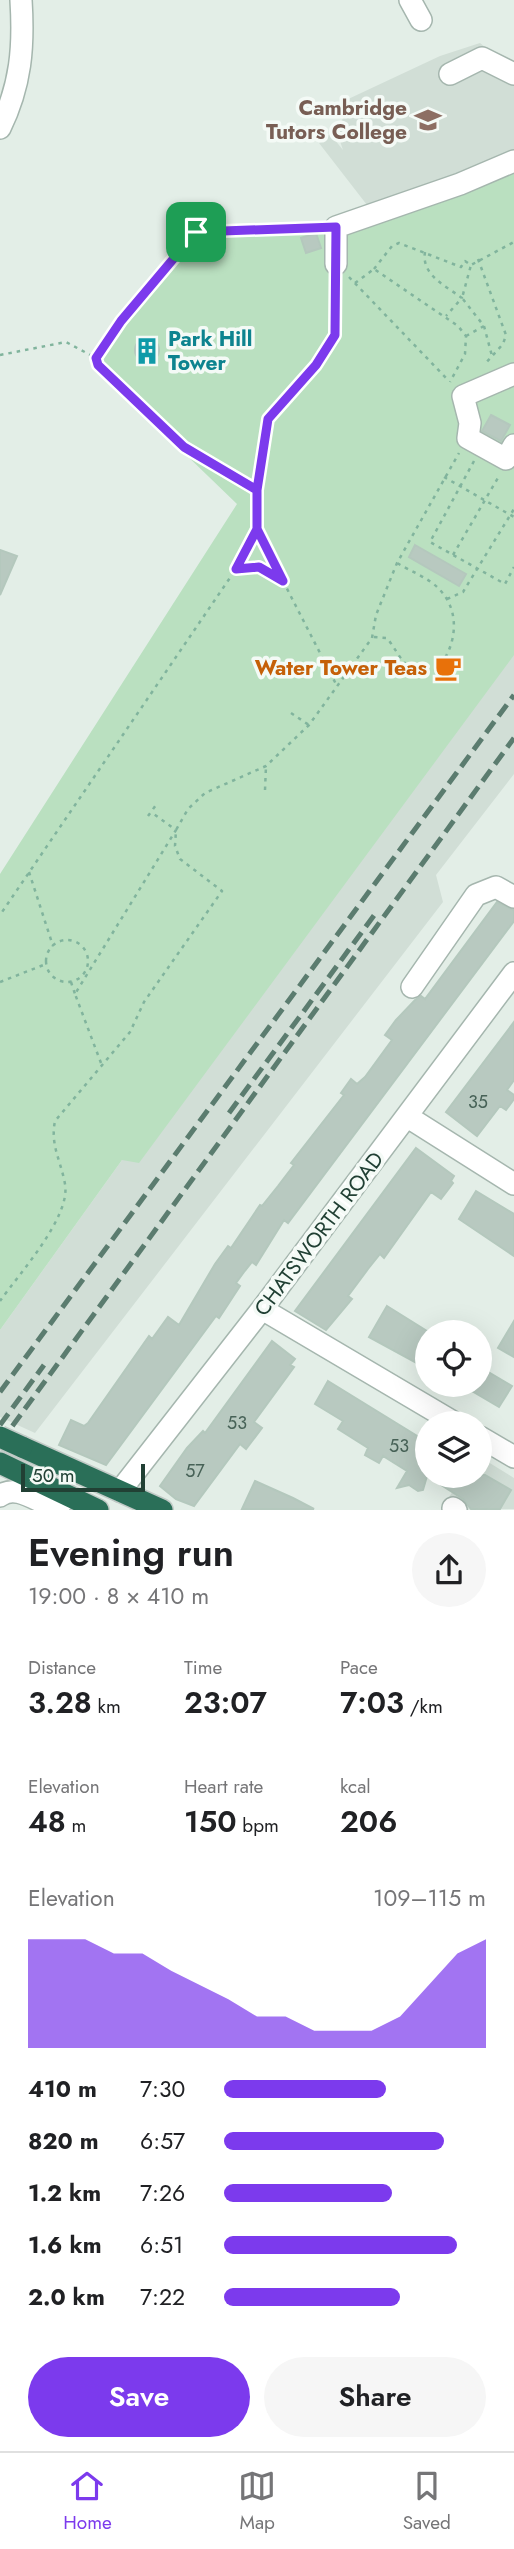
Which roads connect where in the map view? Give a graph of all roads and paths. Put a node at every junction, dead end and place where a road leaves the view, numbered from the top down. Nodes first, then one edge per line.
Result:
1 (21, 0) edge
2 (411, 0) edge
3 (421, 20) dead end
4 (450, 74) dead end
5 (514, 74) edge
6 (0, 128) edge
7 (514, 161) edge
8 (336, 227) junction
9 (514, 242) edge
10 (425, 252) junction
11 (478, 260) junction
12 (336, 264) junction
13 (471, 265) junction
14 (461, 267) junction
15 (374, 269) junction
16 (467, 271) junction
17 (355, 283) junction
18 (462, 298) junction
19 (446, 317) junction
20 (484, 326) junction
21 (466, 336) junction
22 (0, 355) edge
23 (492, 357) junction
24 (96, 358) junction
25 (484, 365) dead end
26 (514, 374) edge
27 (456, 389) junction
28 (468, 438) junction
29 (514, 445) edge
30 (502, 470) dead end
31 (444, 477) junction
32 (460, 487) junction
33 (257, 490) junction
34 (484, 500) junction
35 (514, 509) edge
36 (512, 516) edge
37 (257, 529) junction
38 (453, 555) junction
39 (397, 563) junction
40 (514, 567) edge
41 (236, 569) junction
42 (480, 569) junction
43 (283, 581) junction
44 (447, 599) junction
45 (372, 638) junction
46 (337, 686) junction
47 (291, 713) dead end
48 (309, 725) junction
49 (266, 766) junction
50 (265, 790) dead end
51 (156, 805) dead end
52 (151, 812) junction
53 (148, 817) dead end
54 (176, 830) junction
55 (29, 872) junction
56 (226, 885) dead end
57 (222, 891) junction
58 (514, 897) edge
59 (0, 915) edge
60 (53, 946) junction
61 (88, 961) junction
62 (95, 961) junction
63 (46, 964) junction
64 (514, 973) edge
65 (0, 982) edge
66 (71, 982) junction
67 (412, 987) dead end
68 (75, 993) junction
69 (101, 1063) junction
70 (408, 1117) junction
71 (514, 1184) edge
72 (0, 1301) edge
73 (262, 1310) junction
74 (435, 1411) edge
75 (0, 1437) edge
76 (492, 1444) edge
77 (514, 1458) edge
78 (4, 1465) edge
79 (120, 1491) junction
80 (0, 1496) edge
81 (64, 1499) junction
82 (155, 1507) edge
83 (98, 1510) edge

1 - 6 street
2 - 3 street
4 - 5 street
7 - 8 street
8 - 12 street
8 - 24 path
9 - 11 path
10 - 14 path
10 - 15 path
10 - 18 path
11 - 13 path
11 - 23 path
12 - 17 path
12 - 33 path
13 - 14 path
13 - 16 path
14 - 16 path
15 - 17 path
15 - 19 path
16 - 18 path
17 - 27 path
18 - 19 path
18 - 20 path
19 - 21 path
20 - 21 path
20 - 23 path
21 - 27 path
22 - 24 path
23 - 25 path
24 - 33 path
26 - 27 street
27 - 28 street
28 - 29 street
28 - 31 path
30 - 34 path
31 - 32 path
31 - 39 path
32 - 34 path
32 - 38 path
33 - 37 path
34 - 36 path
34 - 38 path
35 - 36 path
36 - 42 path
37 - 41 path
37 - 43 path
38 - 42 path
39 - 44 path
39 - 45 path
40 - 42 path
41 - 43 path
41 - 55 path
42 - 44 path
43 - 46 path
44 - 45 path
45 - 46 path
46 - 48 path
47 - 48 path
48 - 49 path
49 - 50 path
49 - 54 path
51 - 52 path
52 - 53 path
52 - 54 path
54 - 57 path
54 - 62 path
55 - 59 path
55 - 60 path
56 - 57 path
57 - 69 path
58 - 67 street
60 - 61 path
60 - 63 path
61 - 62 path
61 - 66 path
62 - 68 path
63 - 65 path
63 - 66 path
64 - 70 street, CHATSWORTH ROAD
66 - 68 path
68 - 69 path
69 - 72 path
70 - 71 street
70 - 73 street, CHATSWORTH ROAD
73 - 74 street
73 - 79 street, CHATSWORTH ROAD
75 - 79 highway, bridge
76 - 77 street
78 - 81 highway
79 - 82 highway
80 - 81 street
81 - 83 highway

